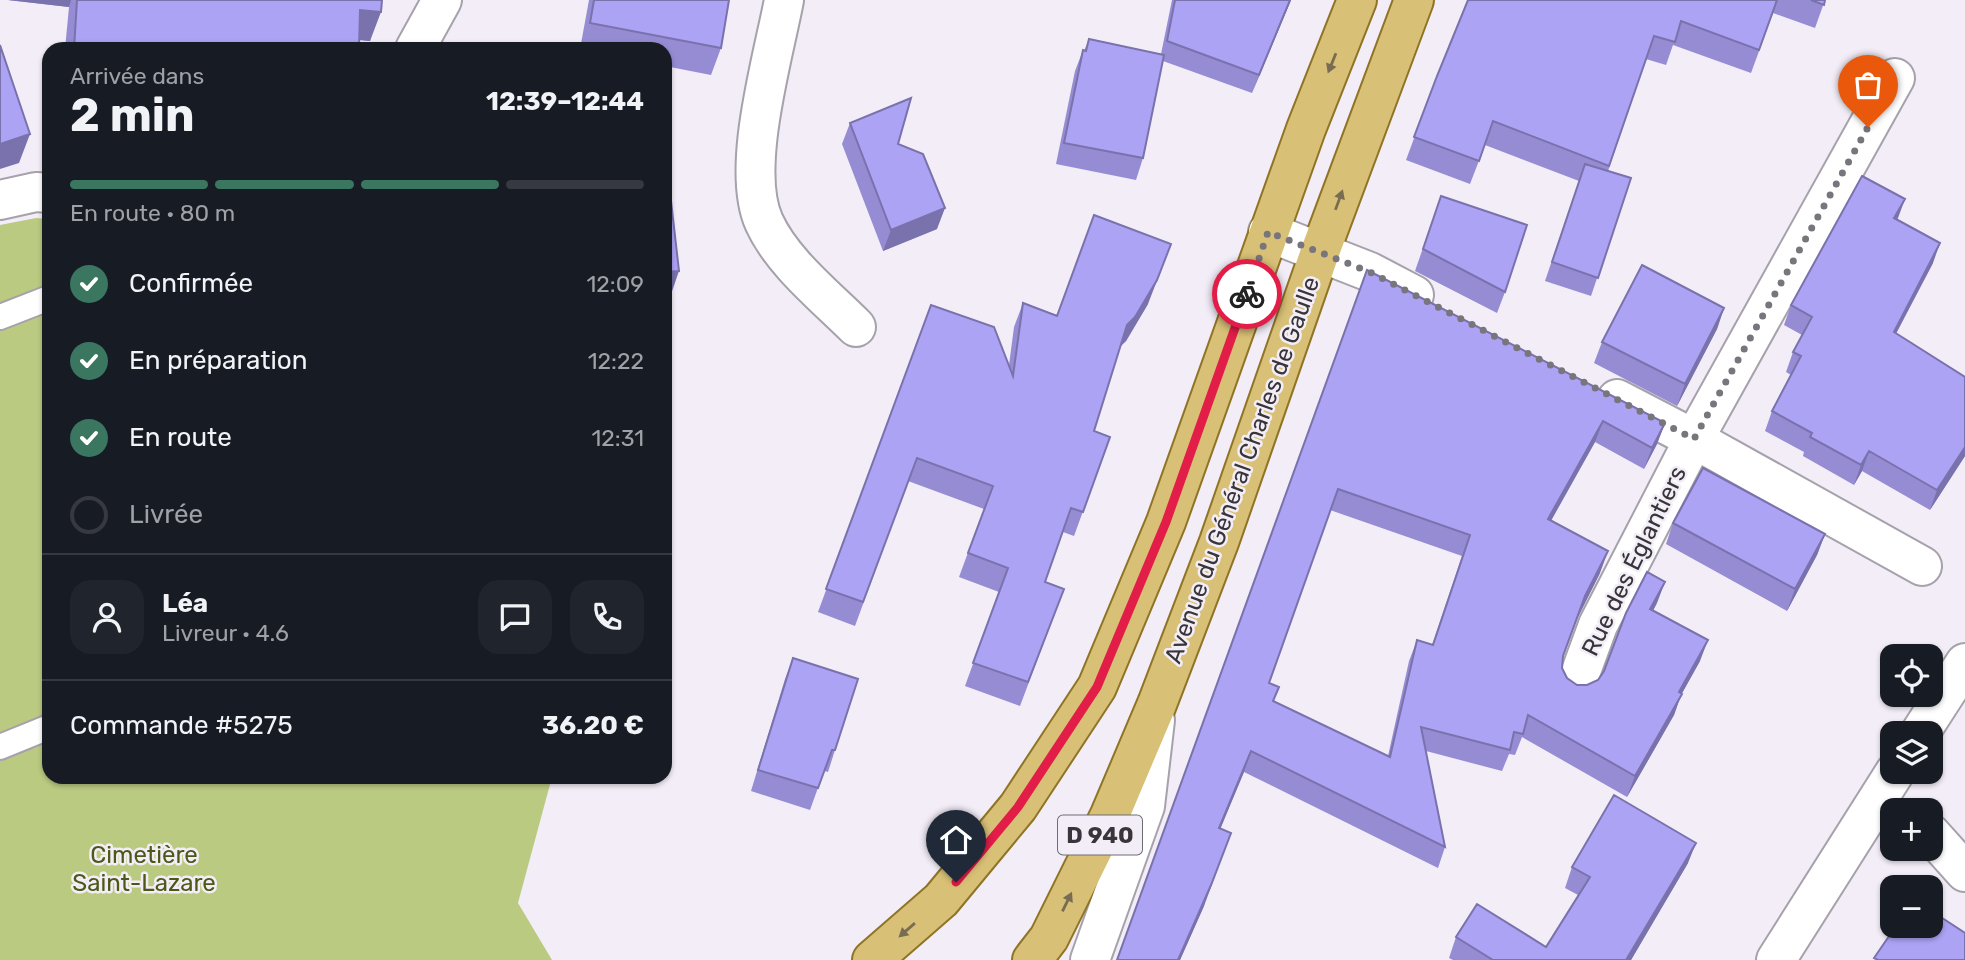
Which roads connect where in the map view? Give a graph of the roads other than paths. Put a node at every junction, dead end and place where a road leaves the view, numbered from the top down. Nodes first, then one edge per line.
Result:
1 (442, 0) edge
2 (784, 0) edge
3 (1357, 0) edge
4 (1414, 0) edge
5 (419, 42) edge
6 (1895, 78) dead end
7 (42, 192) edge
8 (0, 200) edge
9 (1268, 232) junction
10 (1320, 252) junction
11 (42, 301) edge
12 (1442, 309) edge
13 (0, 317) edge
14 (856, 327) dead end
15 (1586, 383) edge
16 (1694, 439) junction
17 (1922, 566) dead end
18 (1965, 663) edge
19 (1577, 685) edge
20 (1157, 704) junction
21 (1928, 721) edge
22 (42, 730) edge
23 (0, 747) edge
24 (1896, 790) edge
25 (1943, 847) edge
26 (1965, 872) edge
27 (872, 960) edge
28 (1032, 960) edge
29 (1090, 960) edge
30 (1776, 960) edge

1 - 5 street
2 - 14 street
3 -> 9 main road
10 -> 4 main road, Avenue du Général Charles de Gaulle / D 940
6 - 16 street, Rue des Églantiers
7 - 8 street
9 - 10 street
9 -> 27 main road
10 - 12 street
10 - 20 main road, Avenue du Général Charles de Gaulle / D 940
11 - 13 lane
15 - 16 street, Rue des Églantiers
16 - 17 street, Rue des Églantiers
16 - 19 street, Rue des Églantiers
18 - 21 street
28 -> 20 main road, Avenue du Général Charles de Gaulle / D 940
20 - 29 street, Avenue du Général Charles de Gaulle
22 - 23 lane
24 - 30 street
25 - 26 street

